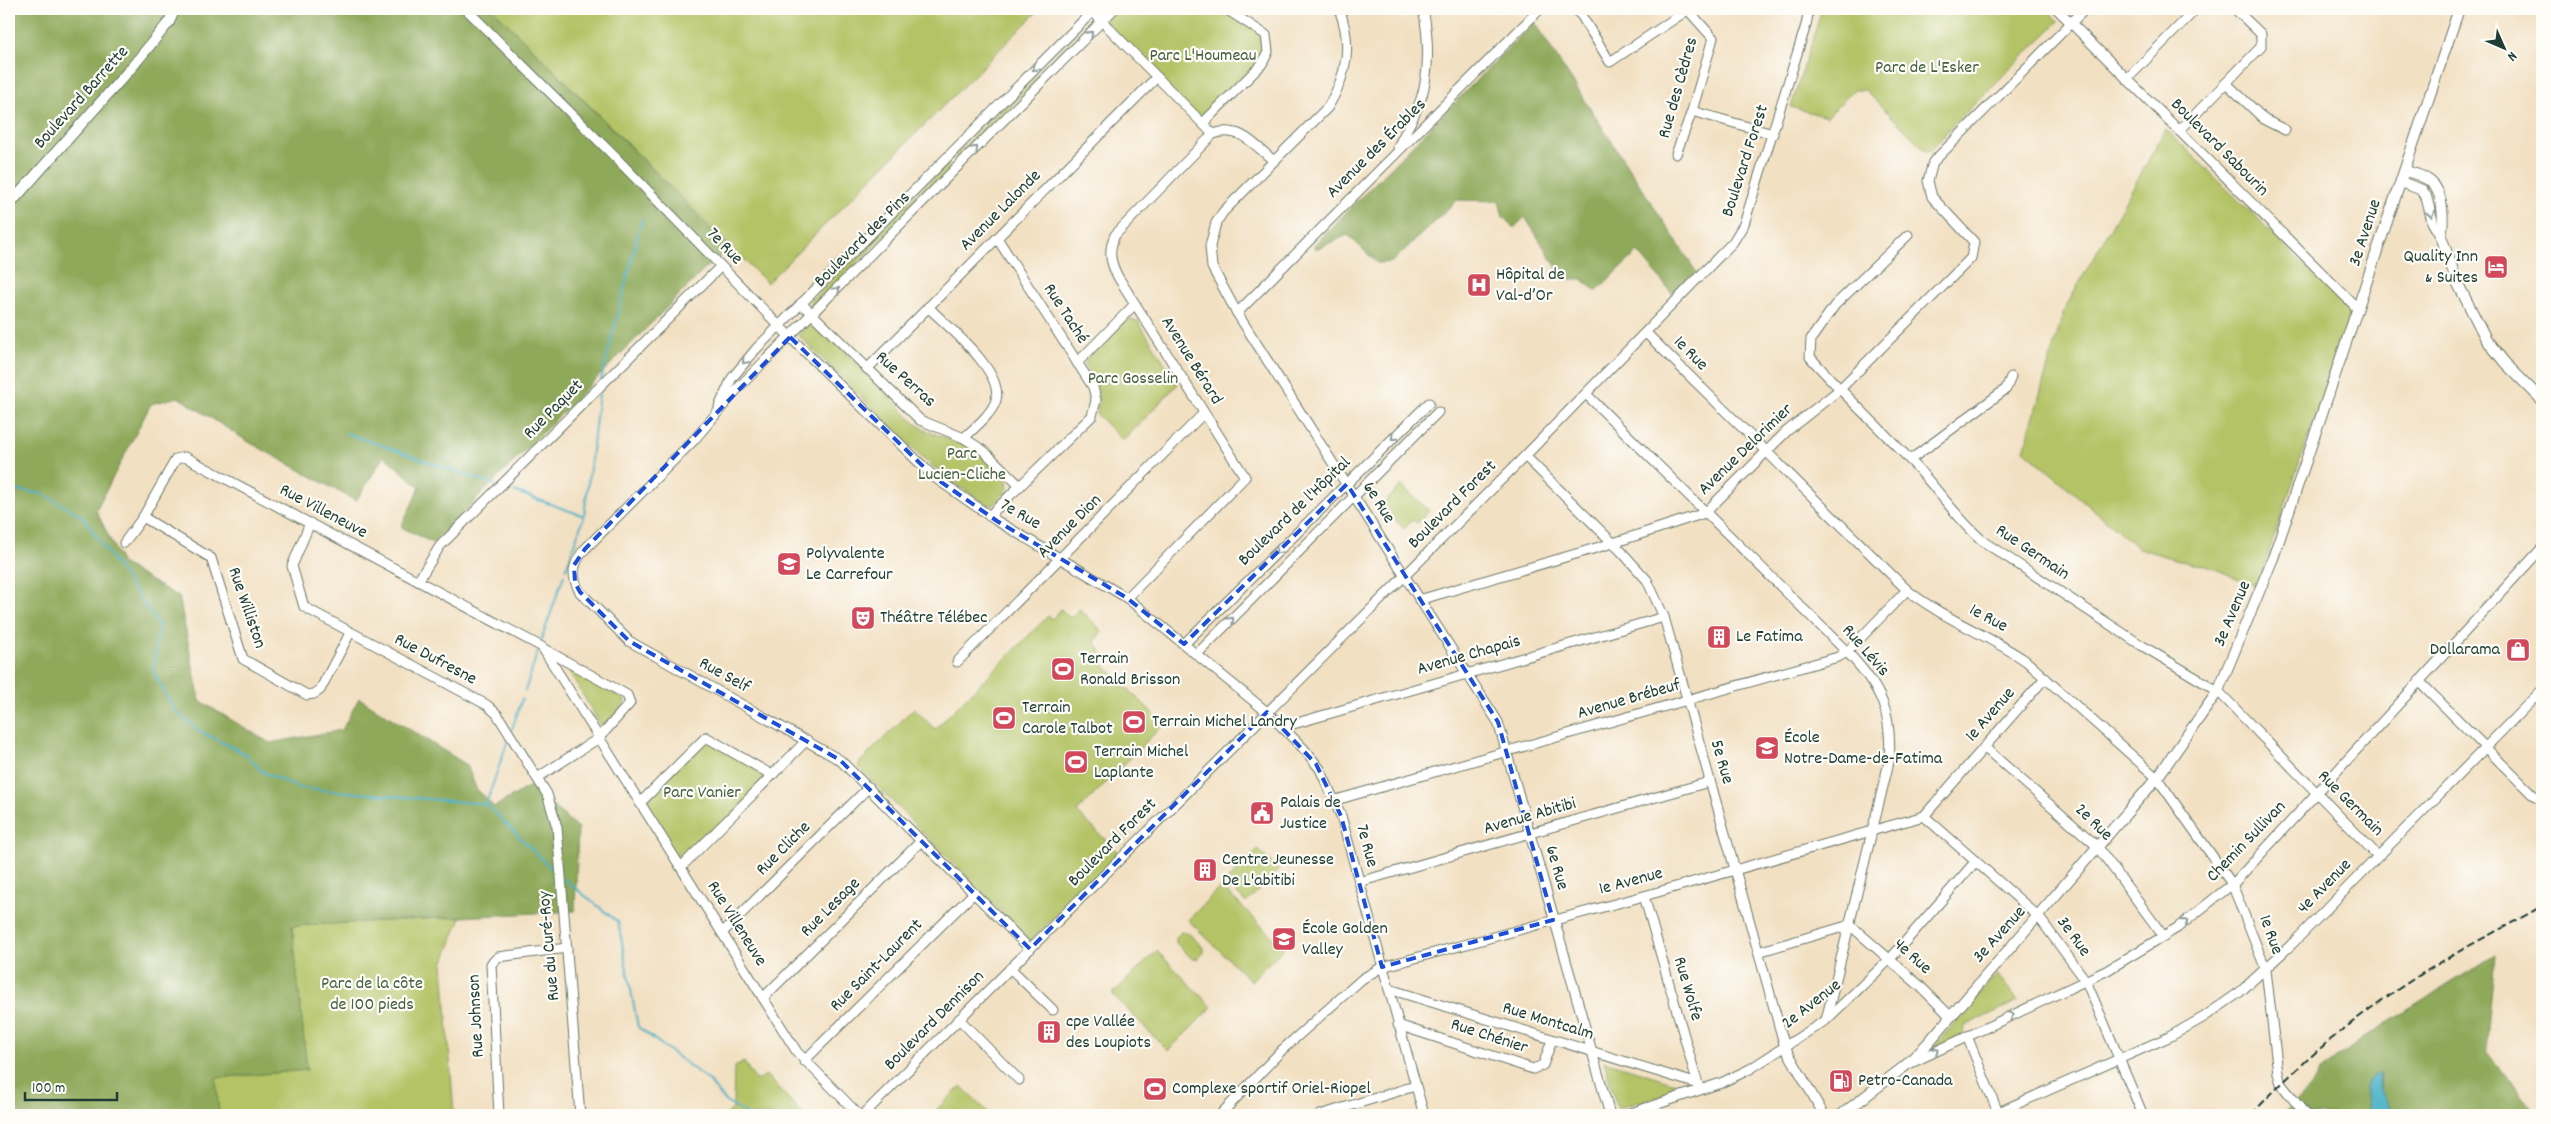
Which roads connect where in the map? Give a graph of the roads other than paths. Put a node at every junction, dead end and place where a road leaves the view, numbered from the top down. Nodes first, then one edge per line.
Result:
1 (175, 9) edge
2 (466, 9) edge
3 (1114, 9) edge
4 (1226, 9) edge
5 (1339, 9) edge
6 (1423, 9) edge
7 (1540, 9) edge
8 (1574, 9) edge
9 (1688, 9) edge
10 (1809, 9) edge
11 (1813, 9) edge
12 (2058, 9) edge
13 (2085, 9) edge
14 (2196, 9) edge
15 (2235, 9) edge
16 (2459, 9) edge
17 (1093, 10) edge
18 (1102, 21) junction
19 (2070, 24) junction
20 (1806, 25) junction
21 (1157, 77) junction
22 (2127, 79) junction
23 (2226, 83) junction
24 (1692, 111) junction
25 (1202, 123) junction
26 (2285, 130) dead end
27 (2179, 131) junction
28 (1213, 134) junction
29 (1772, 134) junction
30 (1676, 154) dead end
31 (1394, 155) junction
32 (948, 156) junction
33 (1274, 161) junction
34 (959, 166) junction
35 (2405, 171) junction
36 (2401, 182) junction
37 (9, 205) edge
38 (1908, 234) dead end
39 (2441, 236) junction
40 (997, 238) junction
41 (720, 267) junction
42 (801, 303) junction
43 (1135, 304) junction
44 (928, 307) junction
45 (2358, 309) junction
46 (1237, 312) junction
47 (813, 314) junction
48 (779, 325) junction
49 (1646, 333) junction
50 (790, 337) junction
51 (1077, 363) junction
52 (867, 368) junction
53 (2011, 377) dead end
54 (1839, 390) junction
55 (1586, 394) junction
56 (2542, 400) edge
57 (1429, 403) dead end
58 (719, 410) junction
59 (1438, 412) dead end
60 (1204, 413) junction
61 (964, 438) junction
62 (1766, 451) junction
63 (1525, 456) junction
64 (1910, 460) junction
65 (1347, 484) junction
66 (1020, 486) junction
67 (1354, 496) junction
68 (1705, 513) junction
69 (989, 516) junction
70 (143, 517) junction
71 (310, 523) junction
72 (124, 543) dead end
73 (1613, 543) junction
74 (2542, 548) edge
75 (1062, 558) junction
76 (1404, 576) junction
77 (418, 581) junction
78 (1907, 590) junction
79 (1127, 598) junction
80 (1419, 600) junction
81 (1664, 617) junction
82 (350, 633) junction
83 (1184, 644) junction
84 (542, 647) junction
85 (1847, 652) junction
86 (1197, 654) junction
87 (957, 662) dead end
88 (1468, 673) junction
89 (2045, 678) junction
90 (2419, 681) junction
91 (2218, 690) junction
92 (2542, 690) edge
93 (1686, 700) junction
94 (1267, 712) junction
95 (1283, 727) junction
96 (599, 738) junction
97 (807, 740) junction
98 (1984, 747) junction
99 (2485, 747) junction
100 (1507, 752) junction
101 (772, 775) junction
102 (537, 778) junction
103 (2157, 778) junction
104 (1710, 782) junction
105 (869, 787) junction
106 (2316, 793) junction
107 (2542, 799) edge
108 (1336, 800) junction
109 (640, 803) junction
110 (1924, 816) junction
111 (1872, 832) junction
112 (1530, 834) junction
113 (922, 841) junction
114 (2097, 846) junction
115 (2378, 856) junction
116 (1976, 861) junction
117 (681, 868) junction
118 (1734, 870) junction
119 (1359, 882) junction
120 (2232, 884) junction
121 (974, 893) junction
122 (1644, 896) junction
123 (2038, 916) junction
124 (1553, 920) junction
125 (1850, 925) junction
126 (722, 933) junction
127 (2164, 937) junction
128 (567, 948) junction
129 (1030, 949) junction
130 (1758, 952) junction
131 (1890, 959) junction
132 (1382, 967) junction
133 (1010, 968) junction
134 (2266, 970) junction
135 (2086, 981) junction
136 (1389, 989) junction
137 (763, 998) junction
138 (1053, 1010) dead end
139 (1950, 1016) junction
140 (960, 1019) junction
141 (1826, 1020) junction
142 (1398, 1025) junction
143 (1967, 1036) junction
144 (1552, 1040) junction
145 (1785, 1047) junction
146 (1590, 1052) junction
147 (2120, 1060) junction
148 (804, 1061) junction
149 (1904, 1066) junction
150 (1020, 1080) dead end
151 (1415, 1086) junction
152 (1699, 1088) junction
153 (1996, 1114) edge
154 (499, 1115) edge
155 (580, 1115) edge
156 (859, 1115) edge
157 (864, 1115) edge
158 (1220, 1115) edge
159 (1320, 1115) edge
160 (1424, 1115) edge
161 (1610, 1115) edge
162 (1625, 1115) edge
163 (1824, 1115) edge
164 (1841, 1115) edge
165 (2143, 1115) edge
166 (2306, 1115) edge

1 - 37 main road, Boulevard Barrette
2 - 41 street, 7e Rue
3 - 18 street, Boulevard des Pins
4 - 25 street
5 - 33 street, 6e Rue
6 - 31 street
7 - 31 street, Avenue des Érables
8 - 9 street
9 - 24 street, Rue des Cèdres
10 - 20 street, Boulevard Forest
11 - 20 street, Boulevard Forest
12 - 19 street, Boulevard Sabourin
13 - 19 street
14 - 22 street
15 - 23 street
16 - 35 main road, 3e Avenue
17 - 18 street
17 -> 32 street, Boulevard des Pins
18 - 21 street
34 -> 18 street, Boulevard des Pins
19 - 22 street, Boulevard Sabourin
19 - 54 street, Avenue Delorimier
20 - 29 street, Boulevard Forest
21 - 25 street
21 - 40 street, Avenue Lalonde
22 - 27 street, Boulevard Sabourin
23 - 26 street
23 - 27 street
24 - 29 street
24 - 30 street, Rue des Cèdres
25 - 28 street
27 - 45 street, Boulevard Sabourin
28 - 33 street
28 - 43 street, Avenue Bérard
29 - 49 street, Boulevard Forest
31 - 46 street, Avenue des Érables
32 - 34 street
32 - 42 street, Boulevard des Pins
33 - 46 street, 6e Rue
47 -> 34 street, Boulevard des Pins
35 - 36 main road, 3e Avenue
35 - 39 main road
36 -> 39 main road
36 - 45 main road, 3e Avenue
38 - 54 street, Rue Germain
39 - 56 main road
40 - 44 street, Avenue Lalonde
40 - 51 street, Rue Taché
41 - 48 street, 7e Rue
41 - 77 street, Rue Paquet
42 - 47 street, Rue Perras
42 - 48 street, Boulevard des Pins
43 - 51 street
43 - 60 street, Avenue Bérard
44 - 52 street, Avenue Lalonde
44 - 61 street
45 - 91 main road, 3e Avenue
46 - 65 street, 6e Rue
47 - 50 street, Boulevard des Pins
47 - 52 street, Rue Perras
48 - 50 street, 7e Rue
48 -> 58 street, Rue Self
49 - 55 street, Boulevard Forest
49 - 62 street, 1e Rue
50 - 58 street, Rue Self
50 - 69 street, 7e Rue
51 - 66 street, Rue Taché
52 - 61 street, Rue Perras
53 - 64 street
54 - 62 street, Avenue Delorimier
54 - 64 street, Rue Germain
55 - 63 street, Boulevard Forest
55 - 68 street, Rue Lévis
57 -> 65 street, Boulevard de l'Hôpital
58 - 97 street, Rue Self
59 - 67 street, Boulevard de l'Hôpital
60 - 75 street, Avenue Dion
60 - 79 street, Avenue Bérard
61 - 66 street, Rue Perras
62 - 68 street, Avenue Delorimier
62 - 78 street, 1e Rue
63 - 73 street, 5e Rue
63 - 76 street, Boulevard Forest
64 - 91 street, Rue Germain
65 - 67 street, 6e Rue
65 -> 83 street, Boulevard de l'Hôpital
66 - 69 street, Rue Taché
67 - 76 street, 6e Rue
86 -> 67 street, Boulevard de l'Hôpital
68 - 73 street, Avenue Delorimier
68 - 85 street, Rue Lévis
69 - 75 street, 7e Rue
70 - 71 street, Rue Villeneuve
70 - 72 street, Rue Villeneuve
70 - 82 street, Rue Williston
71 - 77 street, Rue Villeneuve
71 - 82 street, Rue Dufresne
73 - 80 street, Avenue Delorimier
73 - 81 street, 5e Rue
74 - 90 street, Chemin Sullivan
75 - 79 street, 7e Rue
75 - 87 street, Avenue Dion
76 - 80 street, 6e Rue
76 - 94 street, Boulevard Forest
77 - 84 street, Rue Villeneuve
78 - 85 street, Avenue Brébeuf
78 - 89 street, 1e Rue
79 - 83 street, 7e Rue
80 - 88 street, 6e Rue
81 - 88 street, Avenue Chapais
81 - 93 street, 5e Rue
82 - 102 street, Rue Dufresne
83 - 86 street, 7e Rue
84 - 96 street, Rue Villeneuve
84 - 96 street, Rue Villeneuve
85 - 93 street, Avenue Brébeuf
85 - 111 street, Rue Lévis
86 - 94 street, 7e Rue
88 - 95 street, Avenue Chapais
88 - 100 street, 6e Rue
89 - 98 street, 1e Avenue
89 - 103 street, 1e Rue
90 - 99 street
90 - 106 street, Chemin Sullivan
91 - 103 main road, 3e Avenue
91 - 106 street, Rue Germain
92 - 99 street, 4e Avenue
93 - 100 street, Avenue Brébeuf
93 - 104 street, 5e Rue
94 - 95 street, 7e Rue
94 - 129 street, Boulevard Forest
95 - 108 street, 7e Rue
96 - 102 street
96 - 109 street, Rue Villeneuve
97 - 101 street
97 - 105 street, Rue Self
98 - 110 street, 1e Avenue
98 - 114 street, 2e Rue
99 - 107 street
99 - 115 street, 4e Avenue
100 - 108 street, Avenue Brébeuf
100 - 112 street, 6e Rue
101 - 109 street
101 - 117 street
102 - 128 street, Rue du Curé-Roy
103 - 114 main road, 3e Avenue
103 - 120 street, 1e Rue
104 - 112 street, Avenue Abitibi
104 - 118 street, 5e Rue
105 - 113 street, Rue Self
105 - 126 street, Rue Cliche
106 - 115 street, Rue Germain
106 - 120 street, Chemin Sullivan
108 - 119 street, 7e Rue
109 - 117 street, Rue Villeneuve
110 - 111 street, 1e Avenue
110 - 116 street, 3e Rue
111 - 118 street, 1e Avenue
111 - 125 street, Rue Lévis
112 - 119 street, Avenue Abitibi
112 - 124 street, 6e Rue
113 - 121 street, Rue Self
113 - 137 street, Rue Lesage
114 - 123 main road, 3e Avenue
114 - 127 street, 2e Rue
115 - 134 street, 4e Avenue
116 - 123 street, 3e Rue
116 - 131 street, 2e Avenue
117 - 126 street, Rue Villeneuve
118 - 122 street, 1e Avenue
118 - 130 street, 5e Rue
119 - 132 street, 7e Rue
127 -> 120 street, Chemin Sullivan
120 - 134 street, 1e Rue
121 - 129 street, Rue Self
121 - 148 street, Rue Saint-Laurent
122 - 124 street, 1e Avenue
122 - 152 street, Rue Wolfe
123 - 135 street, 3e Rue
123 - 139 main road, 3e Avenue
124 - 132 street, 1e Avenue
124 - 146 street, 6e Rue
125 - 130 street
125 - 131 street, 4e Rue
125 - 141 street, Rue Lévis
126 - 137 street, Rue Villeneuve
127 - 135 street, Chemin Sullivan
128 - 154 street, Rue Johnson
128 - 155 street, Rue du Curé-Roy
129 - 133 street, Boulevard Dennison
130 - 145 street, 5e Rue
131 - 139 street, 4e Rue
131 - 141 street, 2e Avenue
132 - 136 street, 7e Rue
132 - 158 street, 1e Avenue
133 - 138 street
133 - 140 street, Boulevard Dennison
134 - 147 street, 4e Avenue
134 - 166 street, 1e Rue
143 -> 135 street, Chemin Sullivan
135 - 147 street, 3e Rue
136 - 142 street, 7e Rue
136 - 144 street, Rue Montcalm
137 - 148 street, Rue Villeneuve
139 - 149 main road, 3e Avenue
140 - 150 street
140 - 157 street, Boulevard Dennison
141 - 145 street, 2e Avenue
142 - 144 street, Rue Chénier
142 - 151 street, 7e Rue
149 -> 143 street, Chemin Sullivan
143 - 153 street
144 - 146 street, Rue Montcalm
145 - 152 street, 2e Avenue
145 - 163 street, 5e Rue
146 - 152 street, Rue Montcalm
146 - 161 street, 6e Rue
147 - 153 street, 4e Avenue
147 - 165 street, 3e Rue
148 - 156 street, Rue Villeneuve
149 - 164 main road, 3e Avenue
151 - 159 street
151 - 160 street, 7e Rue
152 - 162 street, 2e Avenue

